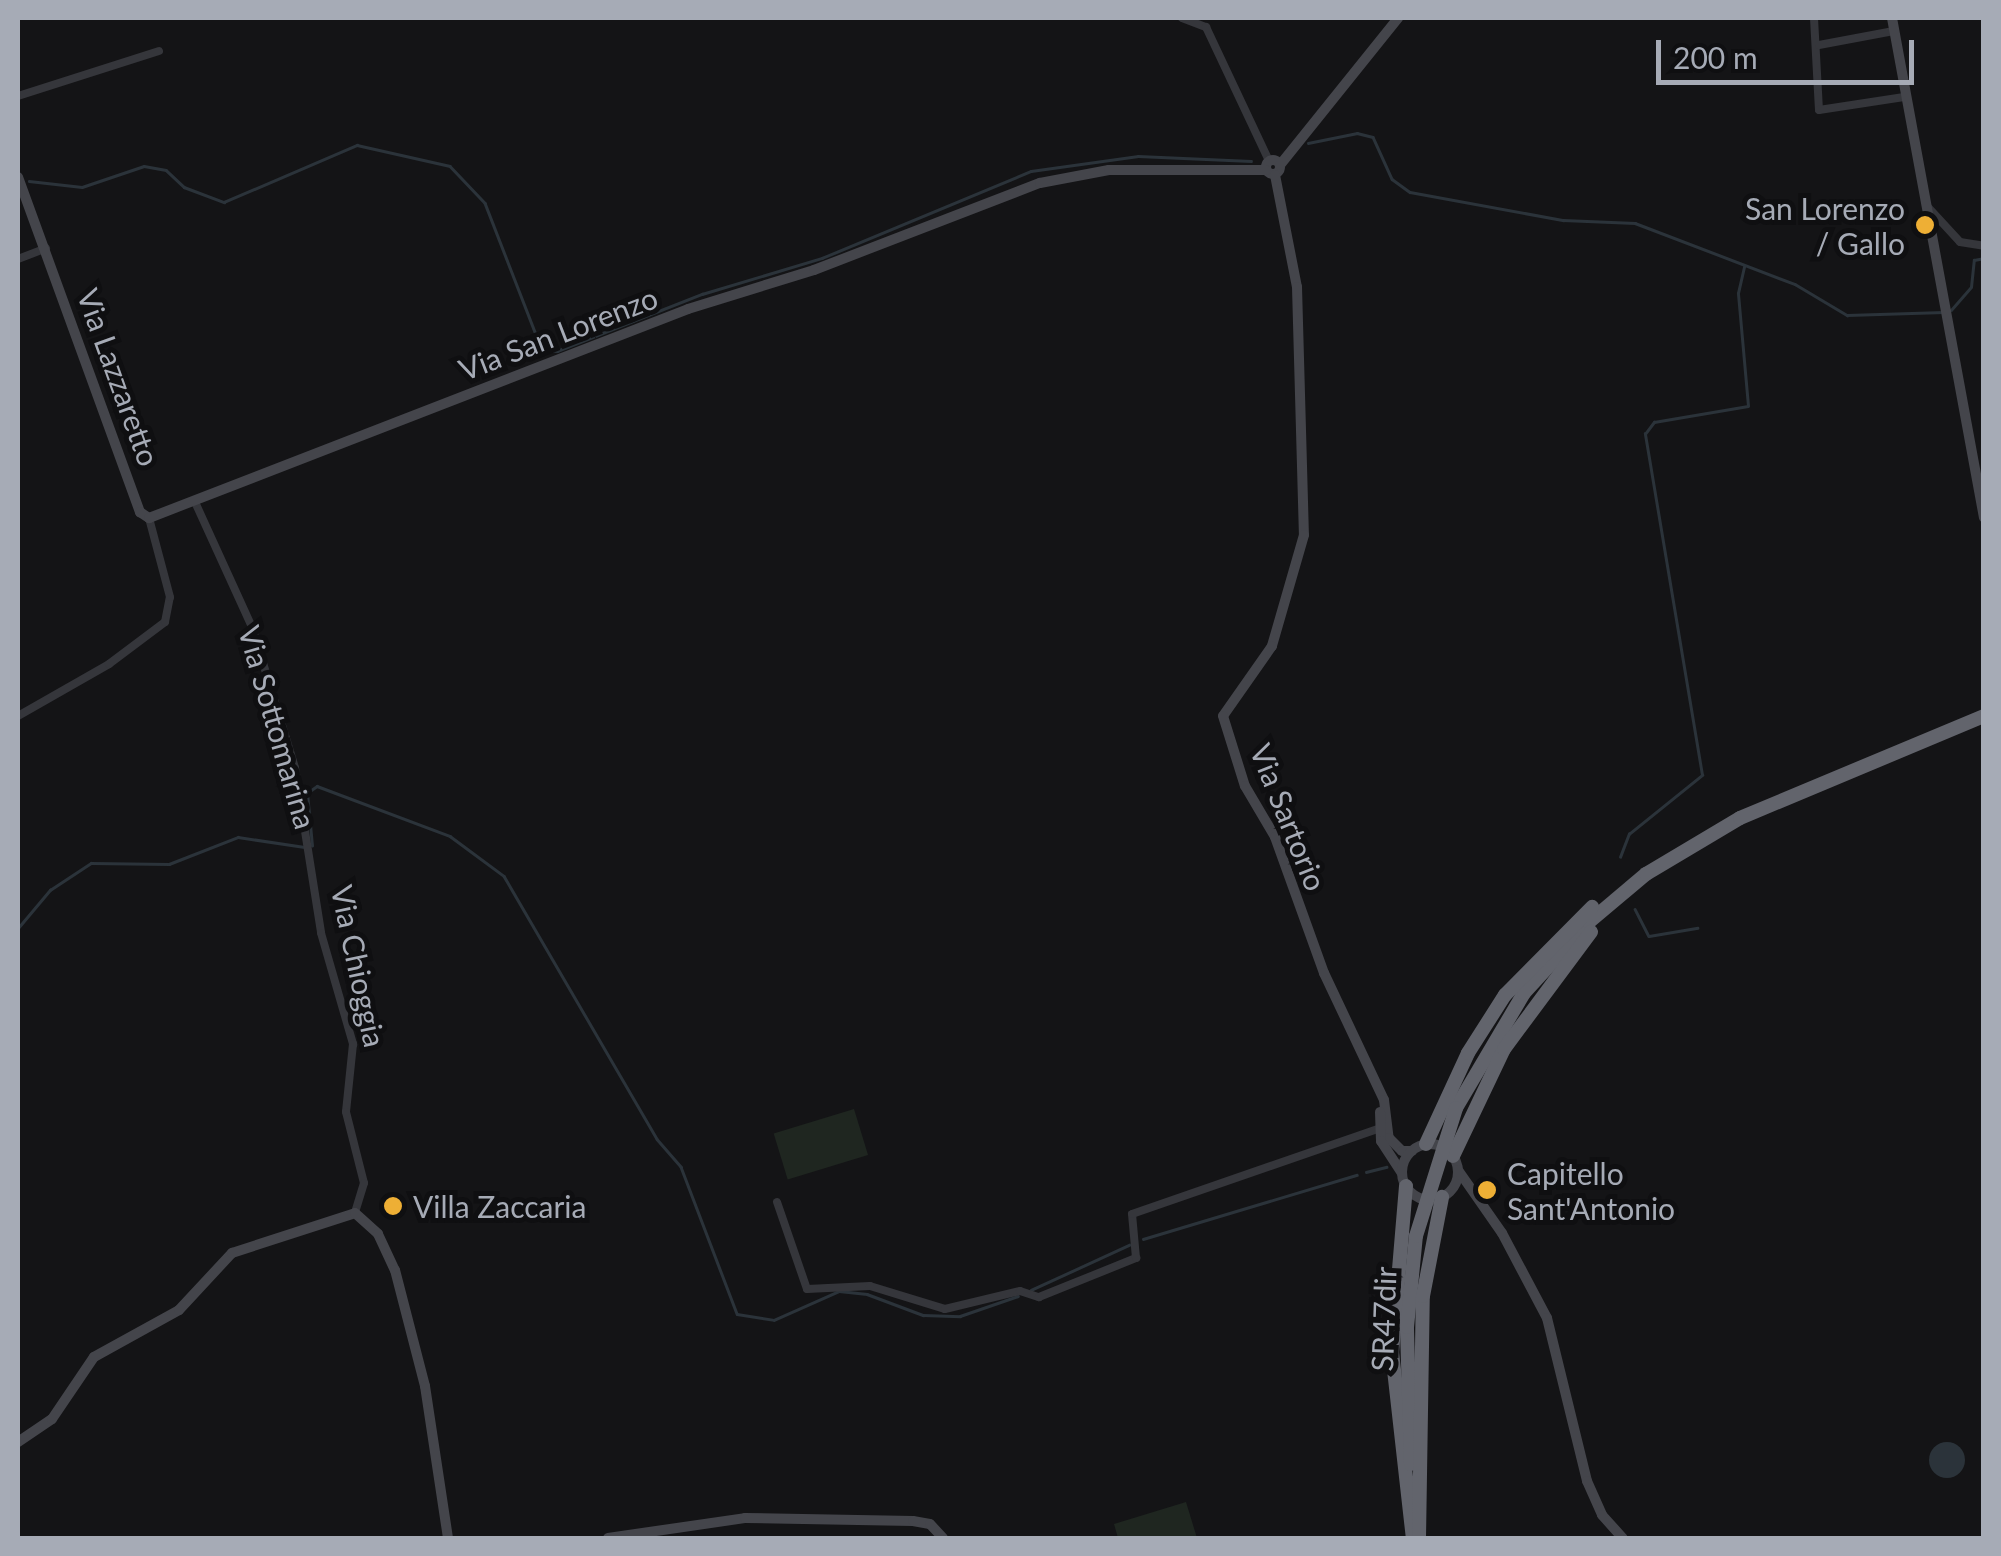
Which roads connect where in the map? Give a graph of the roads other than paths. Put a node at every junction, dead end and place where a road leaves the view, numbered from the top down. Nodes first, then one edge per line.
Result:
1 (1182, 18) edge
2 (1398, 18) edge
3 (1814, 18) edge
4 (1892, 18) edge
5 (1207, 22) edge
6 (1894, 31) junction
7 (1819, 44) junction
8 (158, 50) dead end
9 (18, 96) edge
10 (1904, 97) junction
11 (1272, 167) junction
12 (18, 177) edge
13 (1922, 202) junction
14 (1984, 246) edge
15 (46, 248) junction
16 (18, 259) edge
17 (195, 502) junction
18 (149, 518) junction
19 (1984, 518) edge
20 (18, 716) edge
21 (1984, 716) edge
22 (312, 848) joint
23 (1668, 858) junction
24 (1382, 1128) junction
25 (1419, 1148) junction
26 (1456, 1163) junction
27 (1404, 1179) junction
28 (1444, 1196) junction
29 (1477, 1196) junction
30 (777, 1202) dead end
31 (355, 1213) junction
32 (18, 1442) edge
33 (448, 1538) edge
34 (608, 1538) edge
35 (943, 1538) edge
36 (1416, 1538) edge
37 (1623, 1538) edge

1 - 5 street
2 - 11 street
3 - 7 street
4 - 6 street
5 - 11 street
6 - 7 street
6 - 10 street
7 - 10 street
8 - 9 street
10 - 13 street
11 - 17 street, Via San Lorenzo
11 - 24 street, Via Sartorio
12 - 15 street, Via Lazzaretto
13 - 14 street
13 - 19 street
15 - 16 street
15 - 18 street, Via Lazzaretto
17 - 18 street, Via San Lorenzo
17 - 22 street, Via Sottomarina
18 - 20 street
21 - 23 highway, SR47dir
22 - 31 street, Via Chioggia
23 - 25 highway
23 - 26 highway
23 - 36 highway, SR47dir / SR47dir, bridge
24 - 25 street
24 - 27 street, Via Sartorio
24 - 30 street
25 - 26 street
25 - 27 street
26 - 28 street
26 - 29 street
27 - 28 street
27 - 36 highway
28 - 29 street
28 - 36 highway
29 - 37 street
31 - 32 street
31 - 33 street
34 - 35 street

